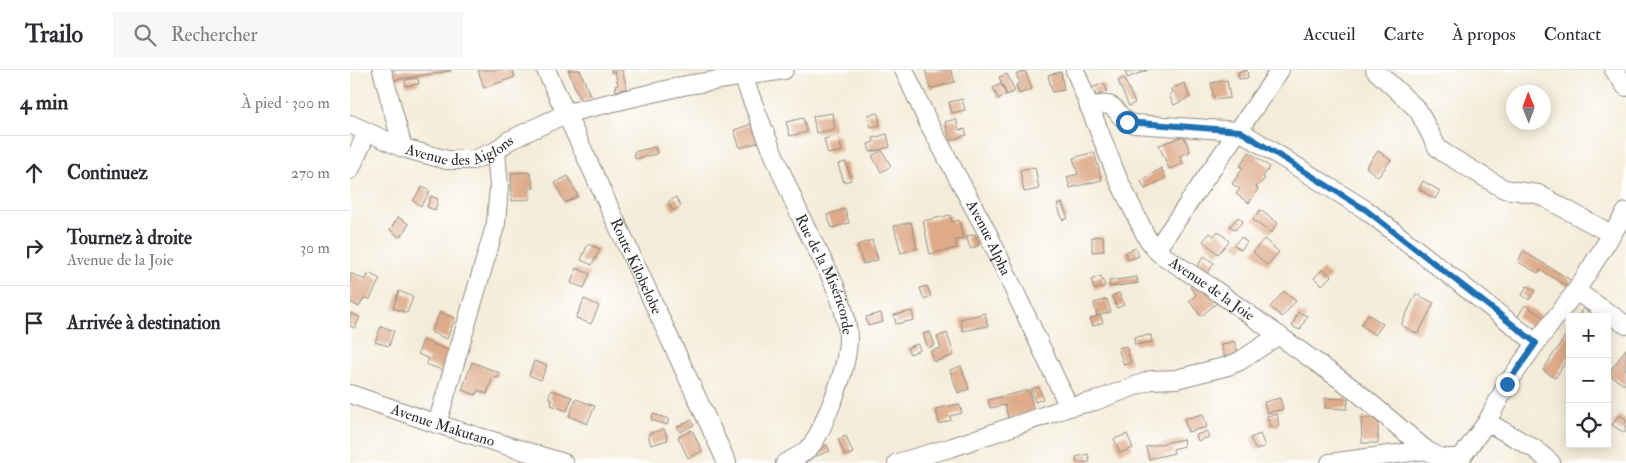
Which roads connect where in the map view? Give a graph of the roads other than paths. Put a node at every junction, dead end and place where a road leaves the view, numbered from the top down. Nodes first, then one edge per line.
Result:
1 (382, 70) edge
2 (546, 70) edge
3 (784, 70) edge
4 (904, 70) edge
5 (1075, 70) edge
6 (1280, 70) edge
7 (1375, 70) edge
8 (1614, 70) edge
9 (743, 76) junction
10 (1626, 87) edge
11 (1089, 107) junction
12 (568, 113) junction
13 (350, 124) edge
14 (1240, 131) junction
15 (366, 132) junction
16 (403, 148) junction
17 (496, 151) junction
18 (350, 170) edge
19 (1626, 212) edge
20 (1611, 234) junction
21 (1156, 250) junction
22 (1576, 291) junction
23 (1626, 325) edge
24 (1279, 335) junction
25 (1536, 343) junction
26 (350, 394) edge
27 (1069, 407) junction
28 (1486, 422) junction
29 (437, 424) junction
30 (1426, 450) junction
31 (1460, 460) edge
32 (726, 462) edge
33 (564, 463) edge
34 (785, 463) edge
35 (897, 463) edge
36 (1330, 463) edge
37 (1551, 463) edge

1 - 16 street
2 - 12 street, Route Kilobelobe
3 - 9 street, Avenue des Aiglons
4 - 27 street, Avenue Alpha
5 - 11 street, Avenue de la Joie
6 - 14 street
7 - 20 street
8 - 10 street
9 - 12 street, Avenue des Aiglons
9 - 34 street, Rue de la Miséricorde
11 - 14 street
11 - 21 street, Avenue de la Joie
12 - 17 street, Avenue des Aiglons
12 - 32 street, Route Kilobelobe
13 - 15 street, Avenue des Aiglons
14 - 21 street
14 - 25 street
15 - 16 street, Avenue des Aiglons
15 - 18 street
16 - 17 street, Avenue des Aiglons
17 - 29 street
19 - 20 street, Avenue de la Joie
20 - 22 street, Avenue de la Joie
21 - 24 street, Avenue de la Joie
22 - 23 street
22 - 25 street, Avenue de la Joie
24 - 27 street
24 - 30 street, Avenue de la Joie
25 - 28 street, Avenue de la Joie
26 - 29 street, Avenue Makutano
27 - 35 street
28 - 31 street, Avenue de la Joie
28 - 37 street
29 - 33 street, Avenue Makutano
30 - 31 street, Avenue de la Joie
30 - 36 street, Avenue de la Joie

